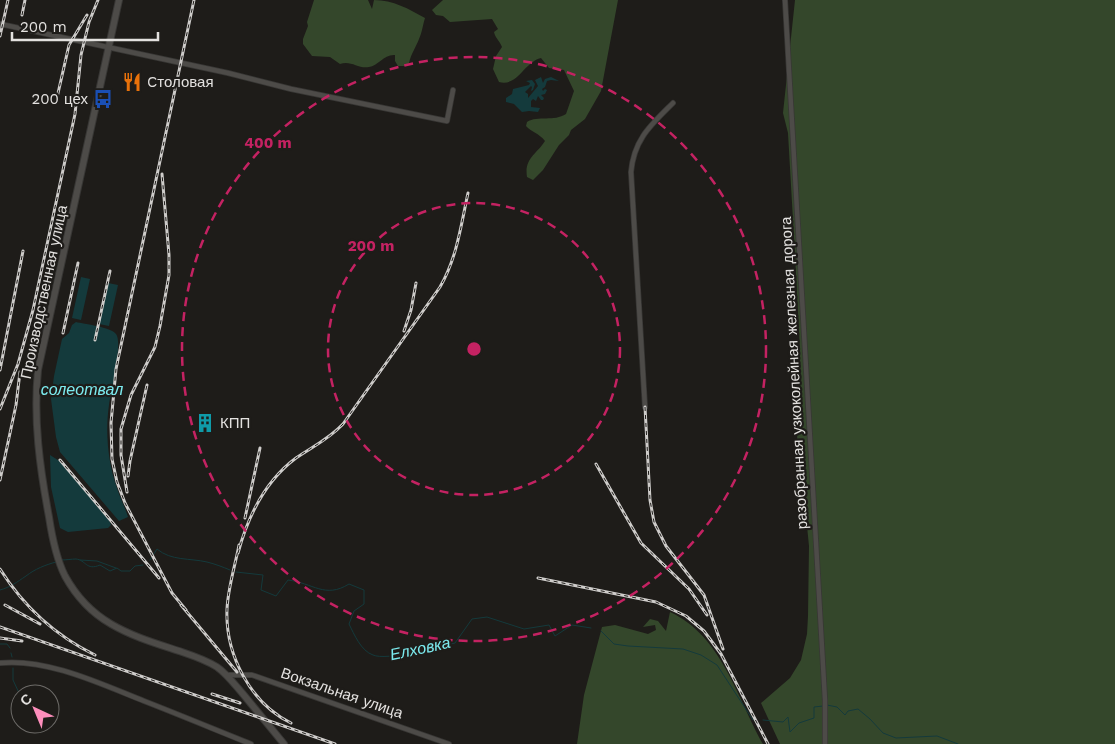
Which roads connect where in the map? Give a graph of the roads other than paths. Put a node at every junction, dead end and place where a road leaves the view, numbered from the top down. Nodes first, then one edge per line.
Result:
1 (119, 0) edge
2 (785, 0) edge
3 (0, 24) edge
4 (109, 47) junction
5 (454, 90) dead end
6 (673, 103) dead end
7 (645, 407) dead end
8 (0, 664) edge
9 (226, 675) junction
10 (251, 744) edge
11 (284, 744) edge
12 (449, 744) edge
13 (825, 744) edge

1 - 4 main road, Производственная улица
2 - 13 street, разобранная узкоколейная железная дорога
3 - 4 street
4 - 5 street
4 - 9 main road, Производственная улица
6 - 7 street
8 - 10 street
9 - 11 main road, Производственная улица
9 - 12 street, Вокзальная улица

